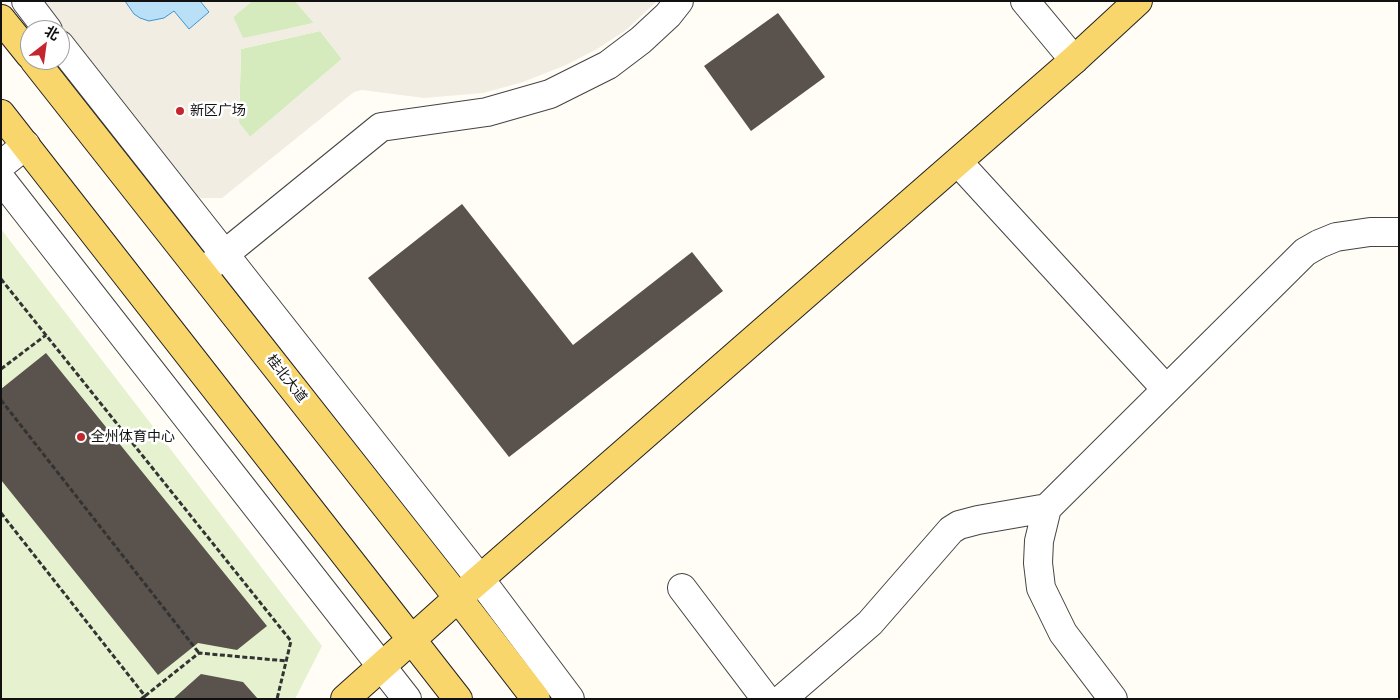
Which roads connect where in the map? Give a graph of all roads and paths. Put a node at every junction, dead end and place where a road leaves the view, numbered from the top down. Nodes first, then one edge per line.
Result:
1 (26, 1) edge
2 (679, 1) edge
3 (1025, 1) edge
4 (1138, 1) edge
5 (1, 18) edge
6 (40, 20) edge
7 (20, 42) edge
8 (70, 58) edge
9 (1074, 60) junction
10 (42, 70) edge
11 (1, 114) edge
12 (26, 145) junction
13 (958, 162) junction
14 (1, 166) edge
15 (1, 179) edge
16 (1399, 232) edge
17 (224, 254) junction
18 (202, 272) junction
19 (1, 279) edge
20 (46, 335) junction
21 (1, 369) edge
22 (1166, 389) junction
23 (1, 400) edge
24 (1047, 508) junction
25 (1, 512) edge
26 (480, 579) junction
27 (682, 588) dead end
28 (458, 598) junction
29 (412, 639) junction
30 (199, 654) junction
31 (286, 660) junction
32 (382, 665) junction
33 (143, 697) edge
34 (277, 699) edge
35 (345, 699) edge
36 (407, 699) edge
37 (458, 699) edge
38 (536, 699) edge
39 (570, 699) edge
40 (766, 699) edge
41 (782, 699) edge
42 (1113, 699) edge

1 - 6 street
2 - 17 street
3 - 9 street
4 - 9 main road
5 - 7 main road
8 - 17 street
9 - 13 main road
10 - 18 main road, 桂北大道
11 - 12 main road
12 - 14 street
12 - 29 main road
13 - 22 street
13 - 26 main road
15 - 32 street
16 - 22 street
17 - 18 street
17 - 26 street
18 - 28 main road, 桂北大道
19 - 20 path
20 - 21 path
20 - 31 path
22 - 24 street
23 - 30 path
24 - 41 street
24 - 42 street
25 - 33 path
26 - 28 main road
26 - 39 street
27 - 40 street
28 - 29 main road
28 - 38 main road, 桂北大道
29 - 32 main road
29 - 37 main road
30 - 31 path
30 - 33 path
31 - 34 path
32 - 35 main road
32 - 36 street

